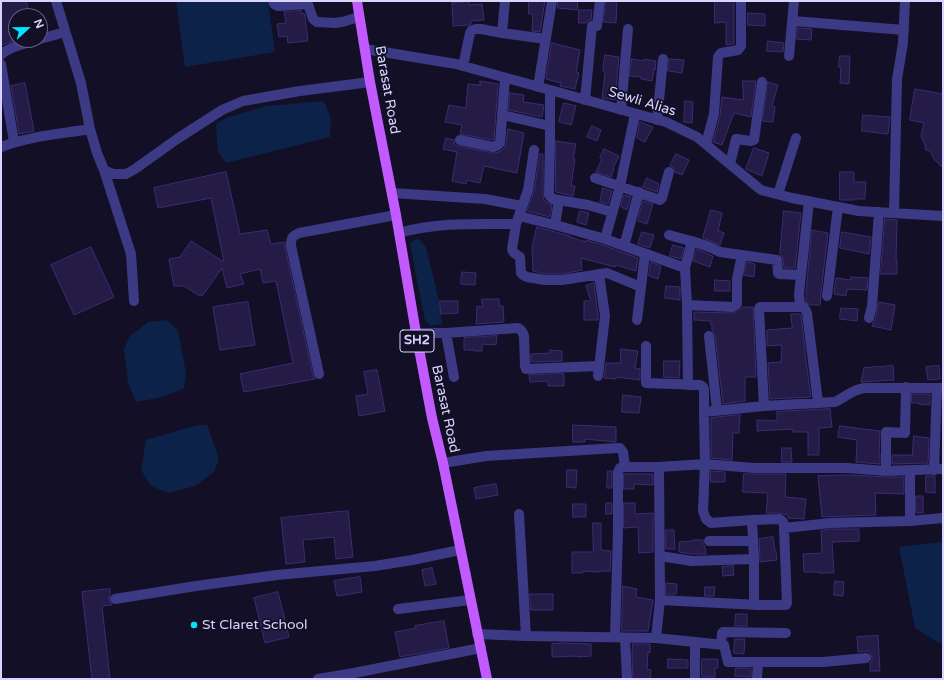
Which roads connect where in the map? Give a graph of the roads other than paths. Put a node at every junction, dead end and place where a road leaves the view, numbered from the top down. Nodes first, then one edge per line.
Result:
1 (56, 1) edge
2 (273, 1) edge
3 (357, 1) edge
4 (506, 1) edge
5 (552, 1) edge
6 (600, 1) edge
7 (741, 1) edge
8 (794, 1) edge
9 (905, 1) edge
10 (359, 17) junction
11 (793, 21) junction
12 (628, 29) dead end
13 (904, 30) junction
14 (65, 32) junction
15 (502, 33) junction
16 (48, 37) edge
17 (546, 39) junction
18 (11, 48) edge
19 (365, 49) junction
20 (1, 55) edge
21 (789, 56) dead end
22 (663, 59) dead end
23 (1, 64) edge
24 (463, 66) junction
25 (505, 78) junction
26 (370, 82) junction
27 (762, 82) dead end
28 (538, 87) junction
29 (550, 90) junction
30 (585, 100) junction
31 (621, 110) junction
32 (635, 114) junction
33 (503, 115) junction
34 (657, 120) junction
35 (550, 126) junction
36 (90, 129) junction
37 (796, 138) dead end
38 (460, 140) dead end
39 (14, 142) junction
40 (706, 144) junction
41 (1, 147) edge
42 (534, 150) dead end
43 (730, 164) junction
44 (104, 170) junction
45 (669, 172) dead end
46 (595, 178) dead end
47 (620, 186) junction
48 (639, 192) junction
49 (392, 193) junction
50 (778, 194) junction
51 (559, 200) junction
52 (809, 201) junction
53 (522, 206) junction
54 (838, 207) junction
55 (612, 212) junction
56 (879, 212) junction
57 (894, 213) junction
58 (396, 215) junction
59 (943, 216) edge
60 (518, 220) junction
61 (555, 225) junction
62 (399, 233) junction
63 (668, 235) dead end
64 (605, 240) junction
65 (692, 242) junction
66 (624, 246) junction
67 (645, 254) junction
68 (742, 255) junction
69 (685, 268) junction
70 (599, 274) junction
71 (800, 275) junction
72 (641, 287) junction
73 (828, 296) dead end
74 (134, 301) dead end
75 (687, 305) junction
76 (804, 307) junction
77 (869, 318) dead end
78 (637, 320) dead end
79 (416, 333) junction
80 (446, 333) junction
81 (709, 336) dead end
82 (646, 346) dead end
83 (319, 374) dead end
84 (454, 377) dead end
85 (688, 385) junction
86 (906, 387) junction
87 (940, 388) edge
88 (818, 402) junction
89 (764, 406) junction
90 (717, 410) junction
91 (704, 412) junction
92 (442, 463) junction
93 (705, 464) junction
94 (625, 467) junction
95 (659, 467) junction
96 (938, 469) edge
97 (910, 470) junction
98 (886, 471) junction
99 (519, 514) dead end
100 (943, 518) edge
101 (752, 520) junction
102 (910, 520) junction
103 (784, 528) junction
104 (710, 541) dead end
105 (753, 541) junction
106 (460, 550) junction
107 (660, 556) junction
108 (754, 559) junction
109 (115, 599) dead end
110 (470, 600) junction
111 (660, 600) junction
112 (754, 605) junction
113 (398, 610) dead end
114 (786, 633) dead end
115 (477, 634) junction
116 (526, 636) junction
117 (620, 637) junction
118 (656, 638) junction
119 (695, 642) junction
120 (721, 645) junction
121 (481, 648) junction
122 (866, 658) dead end
123 (758, 662) junction
124 (355, 676) edge
125 (318, 679) edge
126 (487, 679) edge
127 (627, 679) edge
128 (695, 679) edge
129 (757, 679) edge

1 - 14 street
2 - 10 street
3 - 10 main road, Barasat Road / SH2
4 - 15 street
5 - 17 street
6 - 30 street
7 - 40 street
8 - 11 street
9 - 13 street
10 - 19 main road, Barasat Road / SH2
11 - 13 street
11 - 21 street
12 - 31 street
13 - 57 street
14 - 16 street
14 - 36 street
15 - 17 street
15 - 24 street
17 - 28 street
18 - 20 street
19 - 24 street, Sewli Alias
19 - 26 main road, Barasat Road / SH2
22 - 34 street
23 - 39 street
24 - 25 street, Sewli Alias
25 - 28 street, Sewli Alias
25 - 33 street
26 - 44 street
26 - 49 main road, Barasat Road / SH2
27 - 43 street
28 - 29 street, Sewli Alias
29 - 30 street, Sewli Alias
29 - 35 street
30 - 31 street, Sewli Alias
31 - 32 street, Sewli Alias
32 - 34 street, Sewli Alias
32 - 47 street
33 - 35 street
33 - 38 street
34 - 40 street, Sewli Alias
35 - 51 street
36 - 39 street
36 - 44 street
37 - 50 street
39 - 41 street
40 - 43 street, Sewli Alias
42 - 53 street
43 - 50 street, Sewli Alias
44 - 74 street
45 - 48 street
46 - 47 street
47 - 48 street
47 - 55 street
48 - 66 street
49 - 53 street
49 - 58 main road, Barasat Road / SH2
50 - 52 street, Sewli Alias
51 - 55 street
51 - 61 street
52 - 54 street, Sewli Alias
52 - 71 street
53 - 60 street
54 - 56 street, Sewli Alias
54 - 73 street
55 - 64 street
56 - 57 street, Sewli Alias
56 - 77 street
57 - 59 street, Sewli Alias
58 - 62 main road, Barasat Road / SH2
58 - 83 street
60 - 61 street
60 - 62 street
60 - 70 street
61 - 64 street
62 - 79 main road, Barasat Road / SH2
63 - 65 street
64 - 66 street
65 - 68 street
65 - 69 street
66 - 67 street
67 - 69 street
67 - 72 street
68 - 71 street
68 - 75 street
69 - 75 street
70 - 72 street
70 - 80 street
71 - 76 street
72 - 78 street
75 - 85 street
76 - 88 street
76 - 89 street
79 - 80 street
79 - 92 main road, Barasat Road / SH2
80 - 84 street
81 - 90 street
82 - 85 street
85 - 91 street
86 - 87 street
86 - 88 street
86 - 98 street
87 - 96 street
88 - 89 street
89 - 90 street
90 - 91 street
91 - 93 street
92 - 94 street
92 - 106 main road, Barasat Road / SH2
93 - 95 street
93 - 98 street
93 - 101 street
94 - 95 street
94 - 117 street
95 - 107 street
96 - 97 street
97 - 98 street
97 - 102 street
99 - 116 street
100 - 102 street
101 - 103 street
101 - 105 street
102 - 103 street
103 - 112 street
104 - 105 street
105 - 108 street
106 - 109 street
106 - 110 main road, Barasat Road / SH2
107 - 108 street
107 - 111 street
108 - 112 street
110 - 113 street
110 - 115 main road, Barasat Road / SH2
111 - 112 street
111 - 118 street
114 - 120 street
115 - 116 street
115 - 121 main road, Barasat Road / SH2
116 - 117 street
117 - 118 street
117 - 127 street
118 - 119 street
119 - 120 street
119 - 128 street
120 - 123 street
121 - 124 street
121 - 126 main road, Barasat Road / SH2
122 - 123 street
123 - 129 street
124 - 125 street

